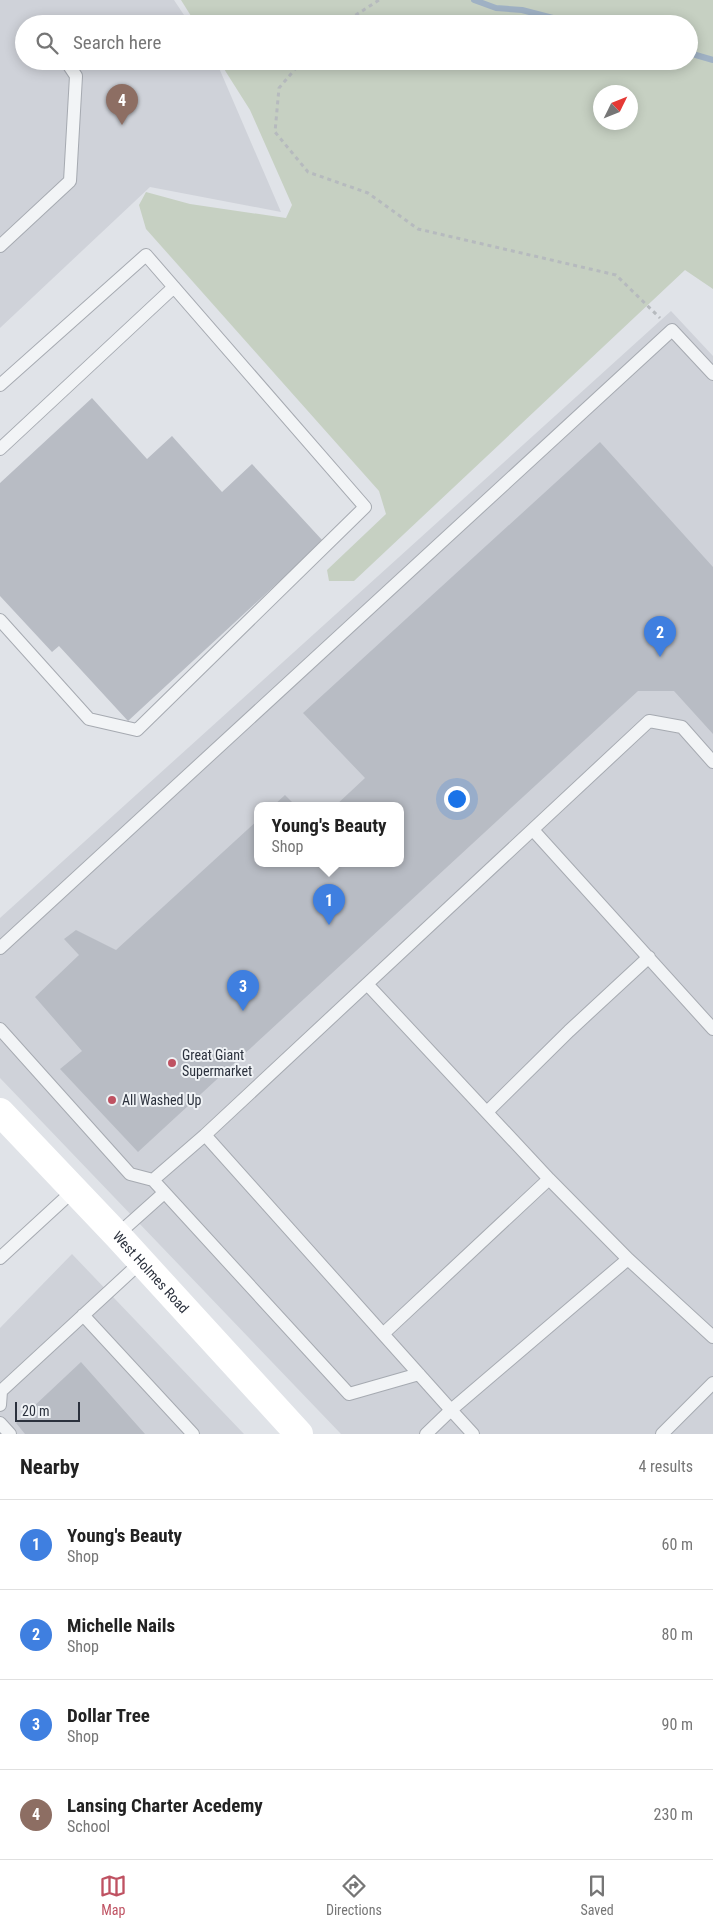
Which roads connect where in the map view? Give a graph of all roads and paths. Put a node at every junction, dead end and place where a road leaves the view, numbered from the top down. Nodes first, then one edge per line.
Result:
1 (379, 0) edge
2 (356, 15) edge
3 (72, 70) edge
4 (294, 70) edge
5 (0, 246) edge
6 (174, 287) junction
7 (672, 330) junction
8 (713, 374) edge
9 (0, 385) edge
10 (0, 449) edge
11 (0, 620) edge
12 (713, 762) edge
13 (533, 830) junction
14 (0, 948) edge
15 (649, 957) junction
16 (367, 984) junction
17 (0, 1029) edge
18 (713, 1029) edge
19 (0, 1112) edge
20 (487, 1112) junction
21 (205, 1135) junction
22 (549, 1179) junction
23 (153, 1180) junction
24 (74, 1190) junction
25 (164, 1193) junction
26 (117, 1235) junction
27 (0, 1258) edge
28 (628, 1259) junction
29 (141, 1262) junction
30 (83, 1315) junction
31 (383, 1334) junction
32 (713, 1337) edge
33 (419, 1374) junction
34 (713, 1383) edge
35 (0, 1404) edge
36 (451, 1410) junction
37 (0, 1423) edge
38 (10, 1434) edge
39 (193, 1434) edge
40 (299, 1434) edge
41 (426, 1434) edge
42 (473, 1434) edge
43 (662, 1434) edge

1 - 2 path
3 - 5 lane
4 - 7 path
6 - 9 lane
6 - 10 lane
6 - 11 lane
7 - 8 lane
7 - 14 lane
12 - 13 lane
13 - 15 lane
13 - 16 lane
15 - 18 lane
15 - 20 lane
16 - 20 lane
16 - 21 lane
17 - 23 lane
19 - 24 street, West Holmes Road
20 - 22 lane
21 - 23 lane
21 - 31 lane
22 - 28 lane
22 - 31 lane
23 - 25 lane
24 - 26 street, West Holmes Road
24 - 27 lane
25 - 26 lane
25 - 33 lane
26 - 29 street, West Holmes Road
28 - 32 lane
28 - 36 lane
29 - 30 lane
29 - 40 street, West Holmes Road
30 - 35 lane
30 - 39 lane
31 - 33 lane
33 - 36 lane
34 - 43 lane
36 - 41 lane
36 - 42 lane
37 - 38 lane

